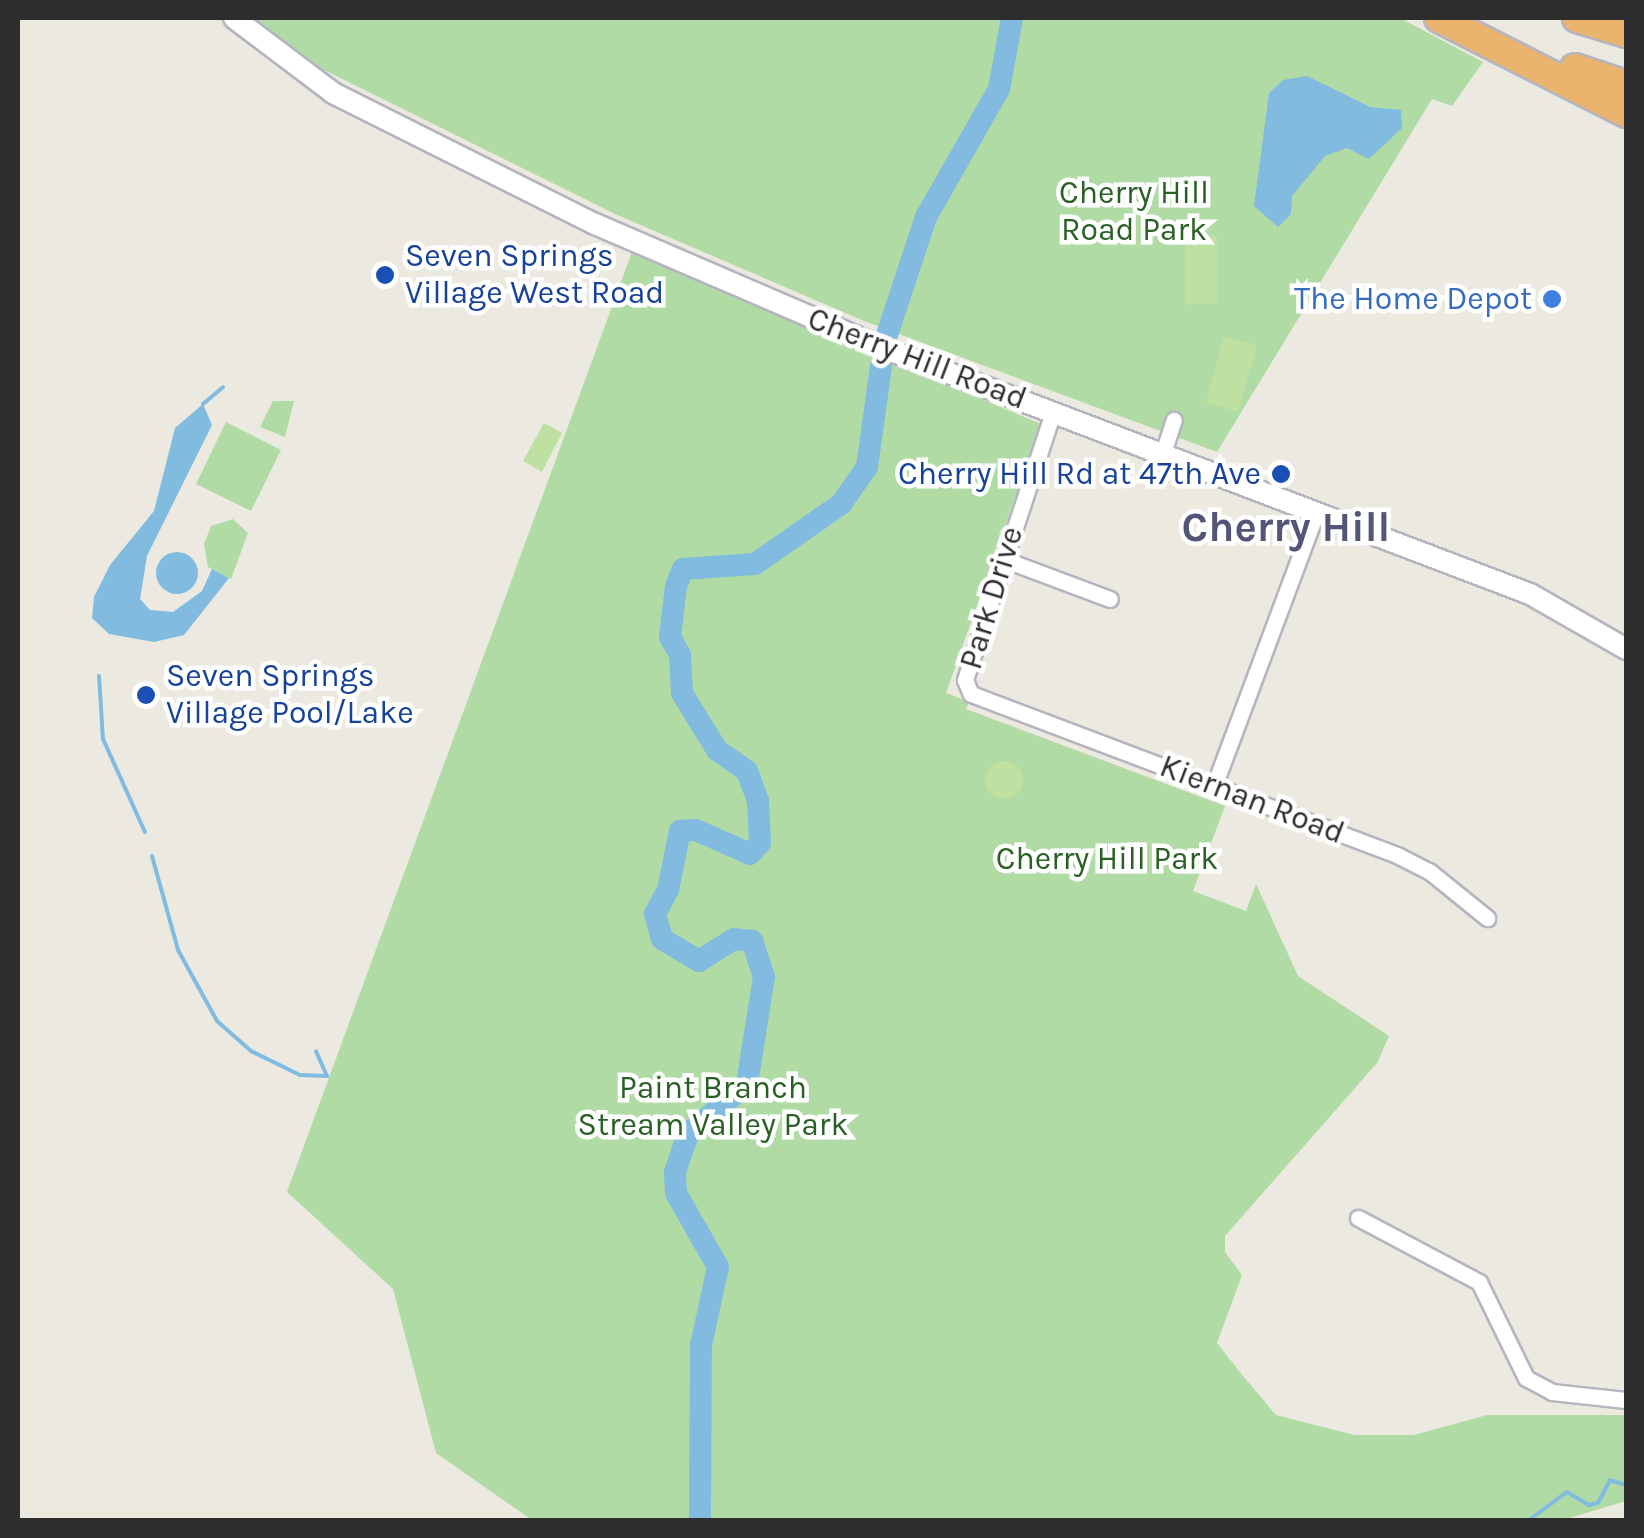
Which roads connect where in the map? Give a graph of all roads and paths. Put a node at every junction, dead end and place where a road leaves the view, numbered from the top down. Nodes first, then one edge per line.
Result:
1 (234, 18) edge
2 (1577, 18) edge
3 (1445, 20) edge
4 (1626, 33) edge
5 (1626, 85) edge
6 (1626, 114) edge
7 (1053, 412) junction
8 (1174, 420) dead end
9 (1162, 456) junction
10 (1315, 516) junction
11 (1002, 559) junction
12 (1110, 598) dead end
13 (1626, 650) edge
14 (1002, 707) joint
15 (1214, 786) junction
16 (1487, 918) dead end
17 (1358, 1218) dead end
18 (1626, 1400) edge

1 - 7 main road, Cherry Hill Road
2 - 4 highway
3 - 5 highway
3 - 6 highway
7 - 9 main road, Cherry Hill Road
7 - 11 street, Park Drive
8 - 9 street
9 - 10 main road, Cherry Hill Road
10 - 13 main road, Cherry Hill Road
10 - 15 street
11 - 12 street
11 - 14 street, Park Drive
14 - 15 street, Kiernan Road
15 - 16 street, Kiernan Road
17 - 18 street

